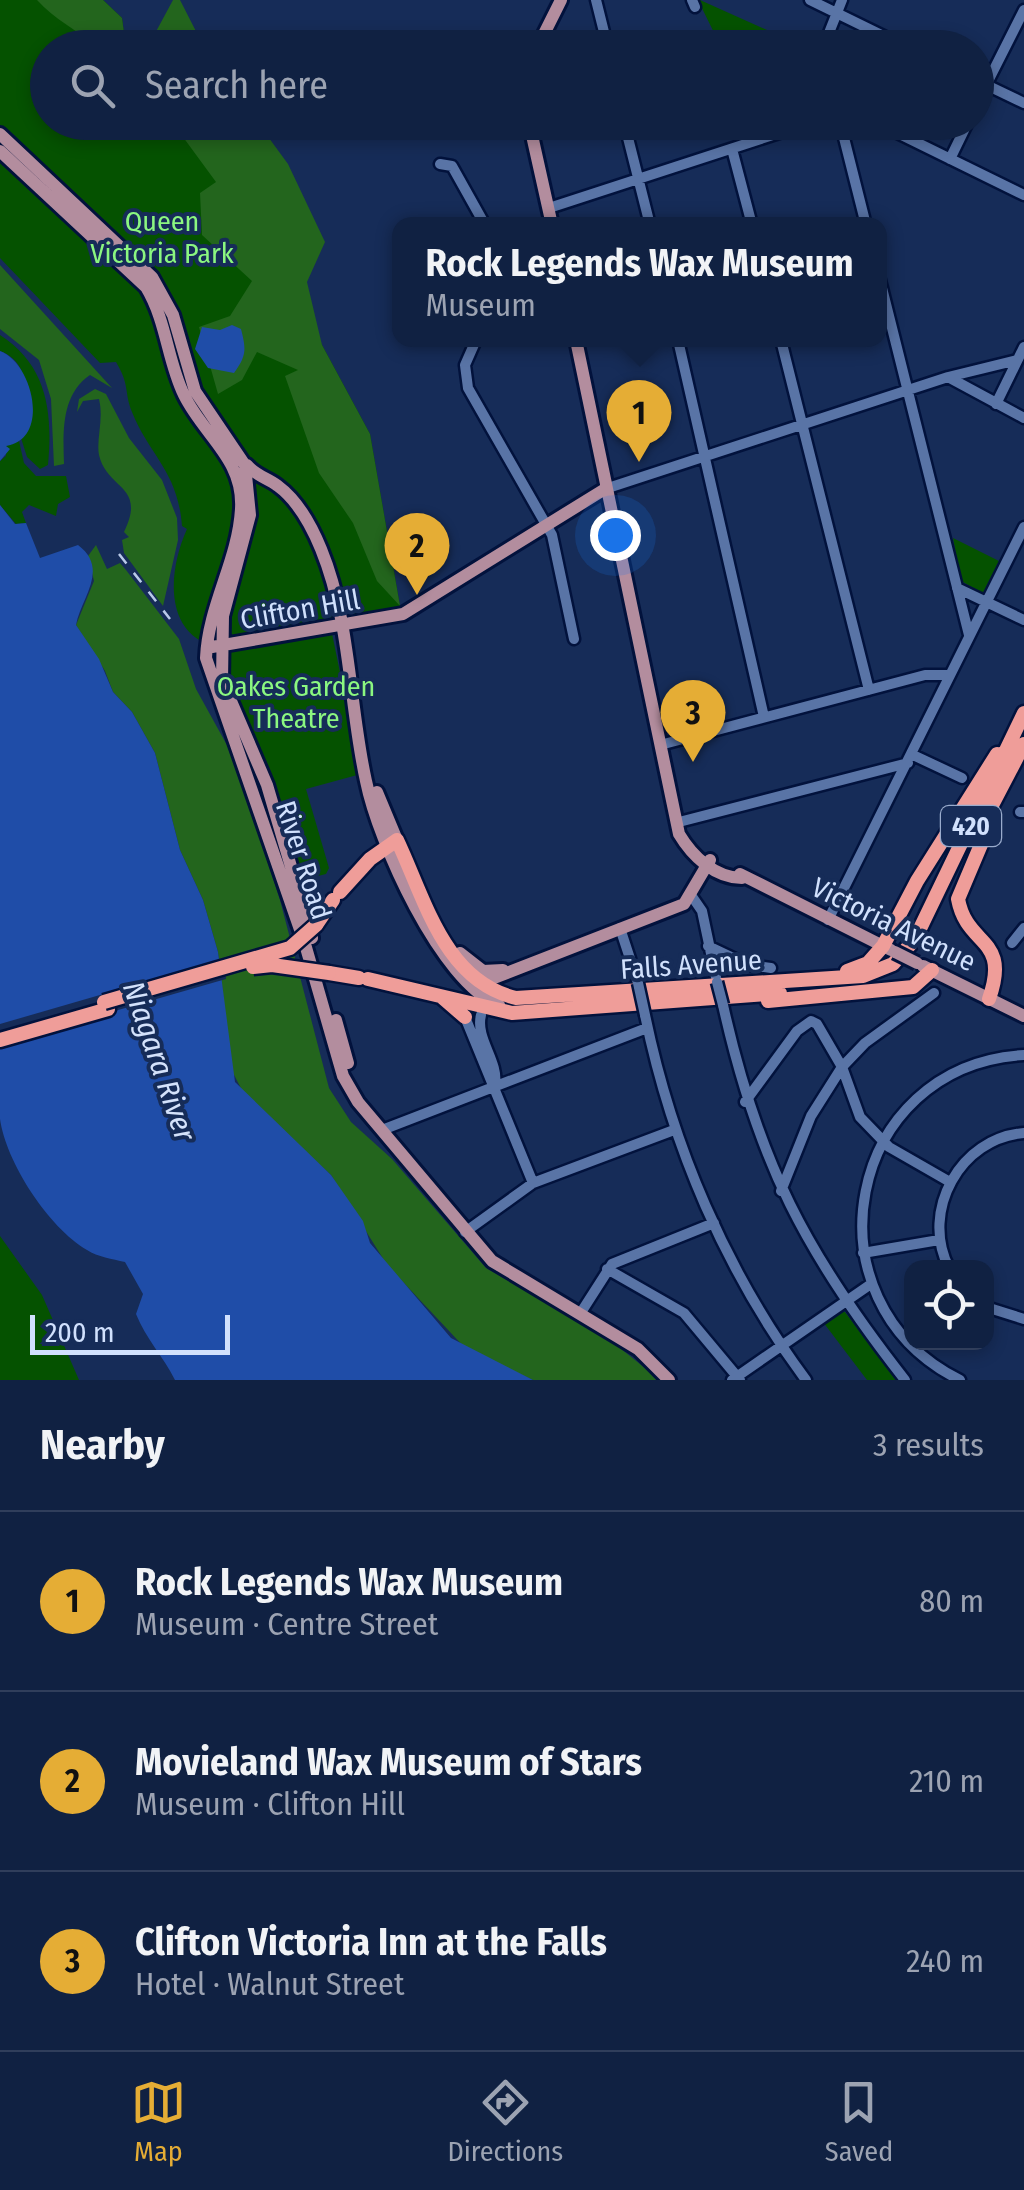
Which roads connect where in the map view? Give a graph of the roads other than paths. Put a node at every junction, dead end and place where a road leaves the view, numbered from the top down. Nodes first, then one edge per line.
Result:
1 (561, 0) edge
2 (596, 0) edge
3 (810, 0) edge
4 (842, 0) edge
5 (1012, 0) edge
6 (1024, 8) edge
7 (835, 12) junction
8 (546, 30) edge
9 (604, 30) edge
10 (828, 30) edge
11 (870, 30) edge
12 (994, 62) edge
13 (994, 89) edge
14 (1024, 103) edge
15 (0, 134) edge
16 (533, 140) edge
17 (629, 140) edge
18 (759, 140) edge
19 (845, 140) edge
20 (911, 140) edge
21 (959, 140) edge
22 (732, 149) junction
23 (0, 151) edge
24 (950, 159) junction
25 (440, 164) dead end
26 (639, 181) junction
27 (1024, 195) edge
28 (549, 208) junction
29 (481, 217) edge
30 (551, 217) edge
31 (648, 217) edge
32 (750, 217) edge
33 (864, 217) edge
34 (887, 307) edge
35 (473, 347) edge
36 (577, 347) edge
37 (680, 347) edge
38 (784, 347) edge
39 (1024, 347) edge
40 (1017, 360) junction
41 (948, 377) junction
42 (908, 390) junction
43 (996, 404) junction
44 (1024, 418) edge
45 (803, 422) junction
46 (238, 450) junction
47 (704, 454) junction
48 (605, 488) junction
49 (251, 506) junction
50 (298, 509) junction
51 (546, 523) junction
52 (1024, 527) edge
53 (957, 588) junction
54 (987, 602) junction
55 (1024, 620) edge
56 (342, 627) junction
57 (969, 636) junction
58 (574, 639) dead end
59 (213, 647) junction
60 (950, 674) junction
61 (869, 690) junction
62 (1024, 712) edge
63 (764, 717) junction
64 (1024, 744) edge
65 (660, 746) junction
66 (910, 759) junction
67 (962, 778) dead end
68 (1005, 780) junction
69 (679, 822) junction
70 (393, 842) junction
71 (709, 862) junction
72 (691, 895) junction
73 (828, 920) junction
74 (620, 928) junction
75 (1024, 928) edge
76 (439, 930) junction
77 (1012, 943) dead end
78 (708, 946) junction
79 (889, 949) junction
80 (772, 968) dead end
81 (516, 969) junction
82 (932, 970) junction
83 (474, 986) junction
84 (428, 992) junction
85 (724, 993) junction
86 (934, 993) dead end
87 (989, 999) junction
88 (551, 1010) junction
89 (487, 1013) junction
90 (1024, 1016) edge
91 (464, 1017) joint
92 (647, 1028) junction
93 (0, 1032) edge
94 (0, 1040) edge
95 (1024, 1055) edge
96 (842, 1066) junction
97 (495, 1085) junction
98 (745, 1102) junction
99 (382, 1130) junction
100 (674, 1130) junction
101 (1024, 1133) edge
102 (884, 1140) junction
103 (950, 1182) junction
104 (533, 1183) junction
105 (781, 1191) junction
106 (714, 1223) junction
107 (465, 1232) junction
108 (939, 1240) junction
109 (863, 1253) junction
110 (946, 1260) edge
111 (608, 1269) junction
112 (871, 1284) junction
113 (843, 1301) junction
114 (994, 1310) edge
115 (580, 1314) junction
116 (1024, 1320) edge
117 (780, 1344) junction
118 (737, 1379) edge
119 (669, 1380) edge
120 (806, 1380) edge
121 (905, 1380) edge
122 (960, 1380) edge

1 - 8 main road
2 - 9 street
3 - 7 street
4 - 7 street
5 - 6 street
6 - 12 street
7 - 10 street
7 - 11 street
13 - 14 street
15 - 46 main road
16 - 28 main road
17 - 26 street
18 - 22 street
19 - 33 street
20 - 24 street
21 - 24 street
22 - 26 street
22 - 32 street
23 - 59 main road
24 - 27 street
25 - 29 street
26 - 28 street
26 - 31 street
28 - 30 main road
34 - 42 street
35 - 51 street
36 - 48 main road
37 - 47 street
38 - 45 street
39 - 40 street
40 - 41 street
40 - 43 street
41 - 42 street
41 - 43 street
42 - 45 street
42 - 53 street
43 - 44 street
45 - 47 street
45 - 61 street
46 - 49 main road
46 - 50 main road, Falls Avenue
47 - 48 street
47 - 63 street
48 - 51 main road, Clifton Hill
48 - 65 main road
49 - 50 main road
49 - 59 main road
50 - 56 main road, Falls Avenue
51 - 56 main road, Clifton Hill
51 - 58 street
52 - 54 street
53 - 54 street
53 - 57 street
54 - 55 street
54 - 57 street
56 - 59 main road, Clifton Hill
56 - 70 main road, Falls Avenue
57 - 60 street
59 - 99 main road, River Road
60 - 61 street
60 - 66 street
61 - 63 street
62 - 79 highway
62 - 85 highway, Falls Avenue / 420
63 - 65 street
64 - 68 highway, Falls Avenue / 420
65 - 69 main road
66 - 67 street
66 - 69 street
66 - 73 street
68 - 85 highway, Falls Avenue / 420
68 - 87 highway
69 - 71 main road
70 - 76 highway, Falls Avenue
70 - 83 main road, Falls Avenue
70 - 93 highway, bridge
71 - 72 main road
71 - 73 main road, Victoria Avenue
72 - 74 main road
72 - 78 street
73 - 79 main road, Victoria Avenue
74 - 81 main road
74 - 92 street, bridge
75 - 77 street
76 - 81 main road
76 - 83 highway, Falls Avenue
78 - 80 street
78 - 85 street
79 - 82 main road, Victoria Avenue, bridge
79 - 85 highway
81 - 83 main road
82 - 85 highway
82 - 87 main road, Victoria Avenue
83 - 85 highway, Falls Avenue / 420
83 - 88 main road, Falls Avenue
84 - 89 highway
84 - 91 highway
84 - 94 highway, bridge
85 - 88 highway, Falls Avenue / 420
85 - 98 street
86 - 96 street
87 - 90 main road, Victoria Avenue
88 - 89 highway
89 - 97 street
91 - 97 street
92 - 97 street
92 - 100 street
95 - 102 street
96 - 98 street
96 - 102 street
96 - 105 street
97 - 99 street
97 - 104 street
98 - 105 street
99 - 107 main road, River Road
100 - 104 street
100 - 106 street
101 - 103 street
102 - 103 street
102 - 109 street
103 - 108 street
104 - 107 street
105 - 113 street
106 - 111 street
106 - 117 street
107 - 115 main road, River Road
108 - 109 street
108 - 110 street
109 - 112 street
111 - 115 street
111 - 118 street
112 - 113 street
112 - 122 street
113 - 117 street
113 - 121 street
114 - 116 street
115 - 119 main road, River Road
117 - 118 street
117 - 120 street

